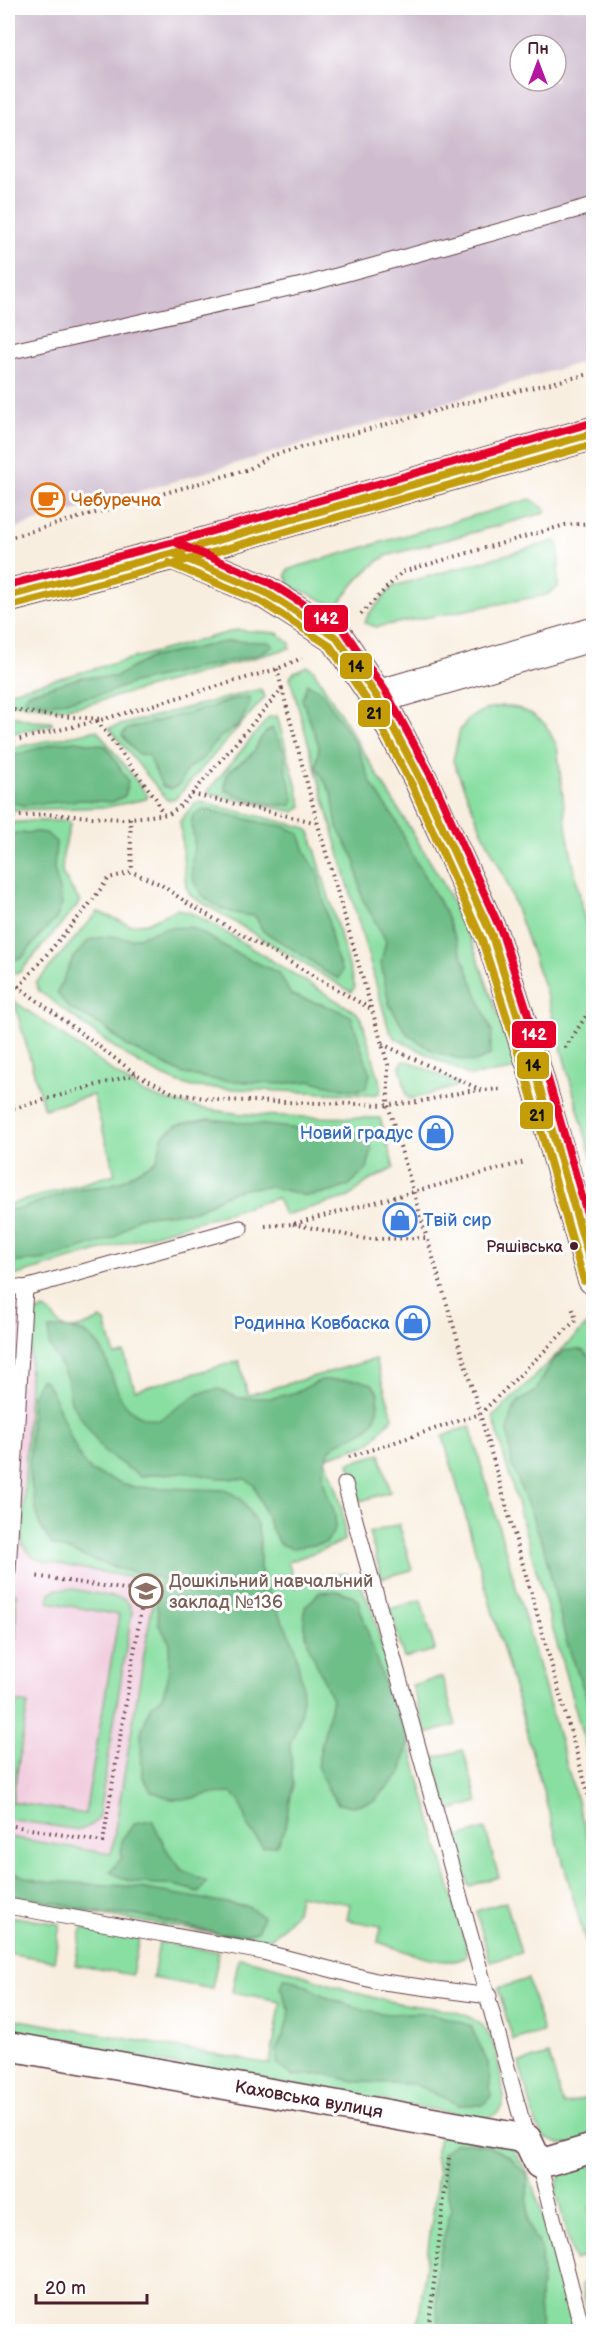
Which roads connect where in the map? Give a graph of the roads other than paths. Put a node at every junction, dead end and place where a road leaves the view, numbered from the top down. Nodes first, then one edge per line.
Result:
1 (594, 204) edge
2 (8, 352) edge
3 (594, 434) edge
4 (173, 553) junction
5 (8, 596) edge
6 (594, 634) edge
7 (377, 697) junction
8 (240, 1228) dead end
9 (594, 1278) edge
10 (8, 1286) edge
11 (25, 1288) junction
12 (345, 1484) road end
13 (8, 1571) edge
14 (8, 1906) edge
15 (489, 1996) junction
16 (8, 2046) edge
17 (594, 2148) edge
18 (533, 2152) junction
19 (584, 2331) edge

1 - 2 lane
3 - 4 main road
4 - 5 main road
4 - 7 main road
6 - 7 main road
7 - 9 main road
8 - 11 lane
10 - 11 lane
11 - 13 lane
12 - 15 lane
14 - 15 lane
15 - 18 lane
16 - 18 street, Каховська вулиця
17 - 18 street, Каховська вулиця
18 - 19 lane

